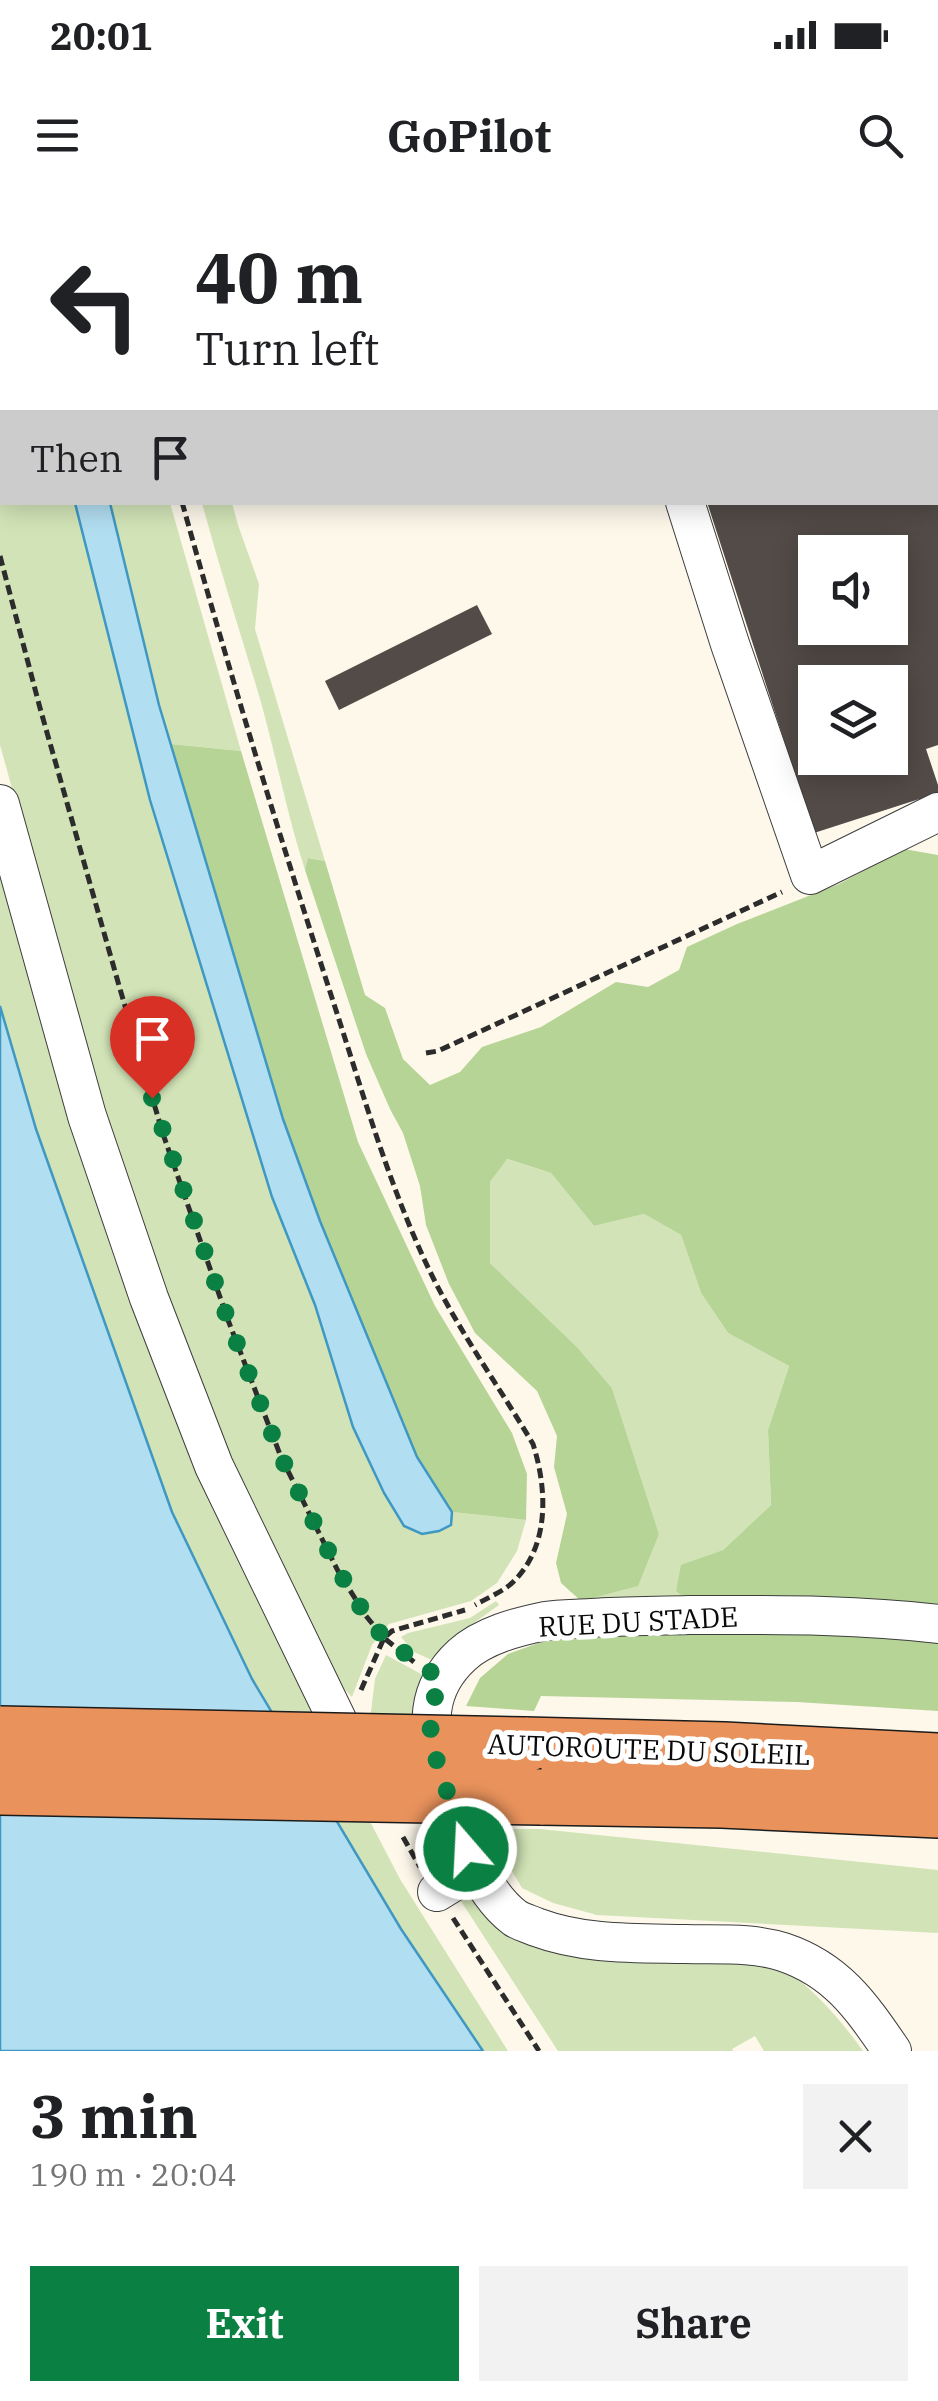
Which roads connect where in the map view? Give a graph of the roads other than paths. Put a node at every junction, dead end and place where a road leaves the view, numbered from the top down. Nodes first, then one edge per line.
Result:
1 (686, 505) edge
2 (0, 804) edge
3 (938, 812) edge
4 (938, 1624) edge
5 (343, 1732) road end
6 (0, 1734) edge
7 (938, 1761) edge
8 (0, 1787) edge
9 (938, 1810) edge
10 (476, 1868) junction
11 (437, 1892) dead end
12 (892, 2051) edge

1 - 3 street
2 - 5 street
4 - 10 street, RUE DU STADE
6 - 7 highway, AUTOROUTE DU SOLEIL, bridge
8 - 9 highway, AUTOROUTE DU SOLEIL, bridge
10 - 11 street
10 - 12 street

